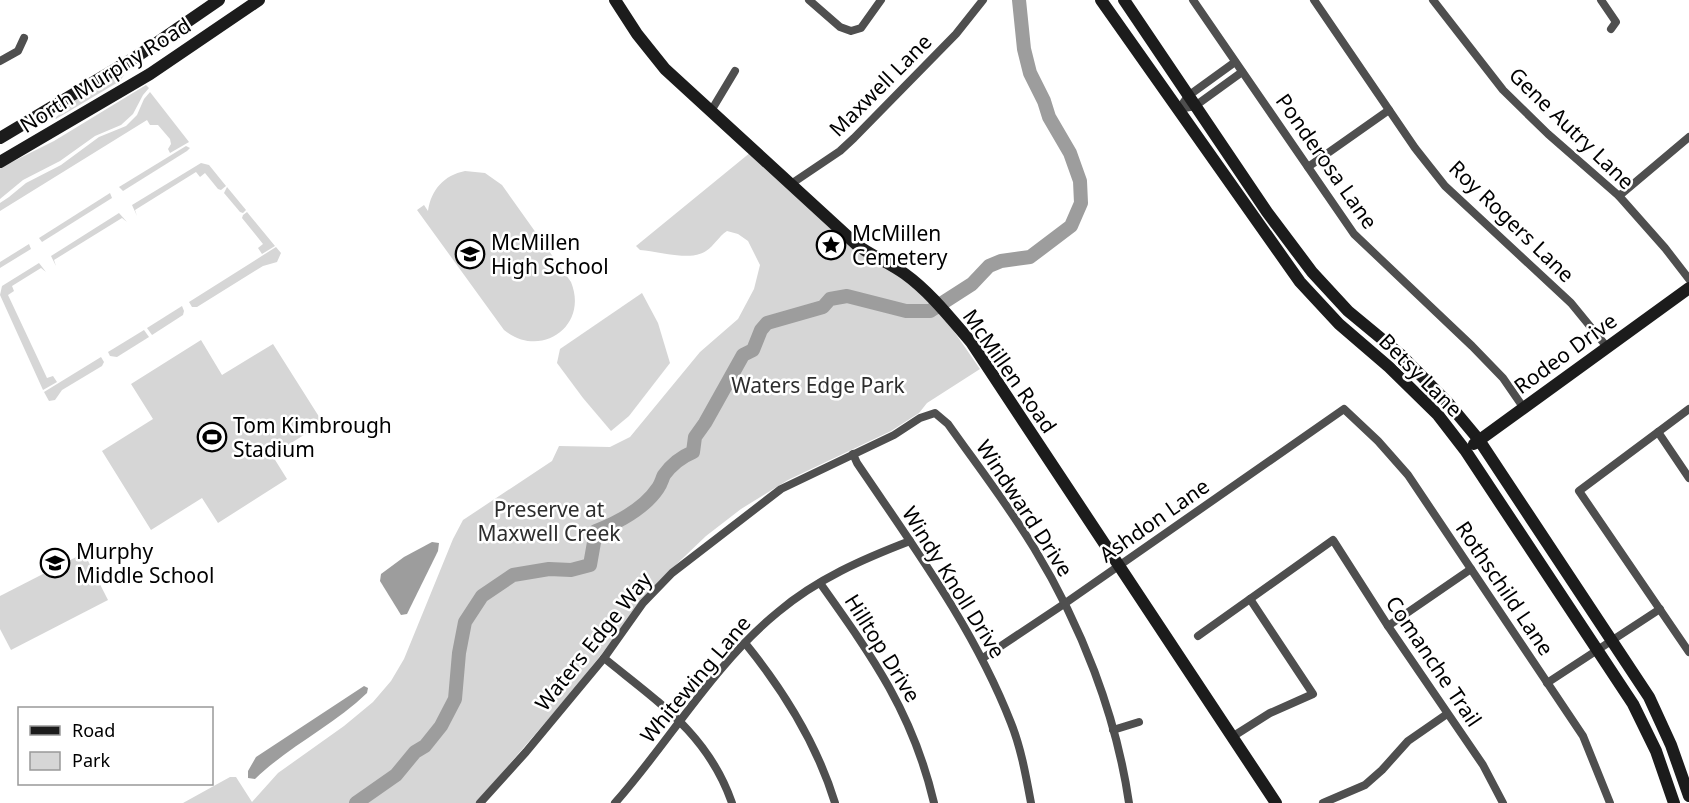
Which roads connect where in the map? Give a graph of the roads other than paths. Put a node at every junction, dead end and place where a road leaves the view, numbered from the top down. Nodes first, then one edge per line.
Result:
1 (219, 0) edge
2 (259, 0) edge
3 (615, 0) edge
4 (809, 0) edge
5 (881, 0) edge
6 (983, 0) edge
7 (1101, 0) edge
8 (1124, 0) edge
9 (1193, 0) edge
10 (1314, 0) edge
11 (1433, 0) edge
12 (1601, 0) edge
13 (1611, 29) dead end
14 (24, 38) dead end
15 (0, 61) edge
16 (1235, 62) junction
17 (735, 71) dead end
18 (1242, 72) junction
19 (1191, 101) junction
20 (1179, 109) junction
21 (1389, 110) junction
22 (711, 111) junction
23 (1689, 137) edge
24 (0, 138) edge
25 (0, 162) edge
26 (1308, 167) junction
27 (791, 184) junction
28 (1619, 196) junction
29 (1689, 279) edge
30 (1689, 288) edge
31 (1606, 347) junction
32 (1523, 407) junction
33 (1344, 409) joint
34 (1689, 409) edge
35 (935, 412) joint
36 (1658, 432) junction
37 (1479, 440) junction
38 (1465, 450) junction
39 (853, 454) junction
40 (1689, 478) edge
41 (910, 542) junction
42 (1119, 566) junction
43 (1471, 569) junction
44 (820, 582) junction
45 (1250, 600) junction
46 (1064, 604) junction
47 (1660, 609) junction
48 (1388, 626) junction
49 (1198, 636) dead end
50 (1612, 640) junction
51 (745, 643) junction
52 (1598, 650) junction
53 (1689, 652) edge
54 (604, 658) junction
55 (982, 658) junction
56 (1547, 683) junction
57 (1448, 714) junction
58 (681, 721) junction
59 (1139, 723) dead end
60 (1113, 730) junction
61 (1232, 737) junction
62 (1689, 796) edge
63 (620, 801) edge
64 (480, 803) edge
65 (732, 803) edge
66 (835, 803) edge
67 (934, 803) edge
68 (1031, 803) edge
69 (1130, 803) edge
70 (1276, 803) edge
71 (1323, 803) edge
72 (1503, 803) edge
73 (1610, 803) edge
74 (1674, 803) edge

1 - 24 main road, North Murphy Road
2 - 25 main road, North Murphy Road
3 - 22 main road, McMillen Road
4 - 5 street
6 - 27 street, Maxwell Lane
7 - 20 main road, Betsy Lane
8 - 19 main road, Betsy Lane
9 - 16 street, Ponderosa Lane
10 - 21 street, Roy Rogers Lane
11 - 28 street, Gene Autry Lane
12 - 13 street
14 - 15 street
16 - 18 street, Ponderosa Lane
16 - 19 street
17 - 22 street
18 - 19 street
18 - 26 street, Ponderosa Lane
19 - 20 street
19 - 37 main road, Betsy Lane
20 - 38 main road, Betsy Lane
21 - 26 street
21 - 31 street, Roy Rogers Lane
22 - 27 main road, McMillen Road
23 - 28 street
26 - 32 street, Ponderosa Lane
27 - 42 main road, McMillen Road
28 - 29 street, Gene Autry Lane
30 - 31 main road, Rodeo Drive
31 - 32 main road, Rodeo Drive
32 - 37 main road, Rodeo Drive
33 - 42 street, Ashdon Lane
33 - 43 street, Rothschild Lane
34 - 36 street
35 - 39 street, Waters Edge Way
35 - 46 street, Windward Drive
36 - 40 street
36 - 47 street
37 - 38 main road, Rodeo Drive
37 - 50 main road, Betsy Lane
38 - 52 main road, Betsy Lane
39 - 41 street, Windy Knoll Drive
39 - 54 street, Waters Edge Way
41 - 44 street, Whitewing Lane
41 - 55 street, Windy Knoll Drive
42 - 46 street, Ashdon Lane
42 - 61 main road, McMillen Road
43 - 48 street
43 - 56 street, Rothschild Lane
44 - 51 street, Whitewing Lane
44 - 67 street, Hilltop Drive
45 - 48 street, Comanche Trail
45 - 49 street
45 - 61 street
46 - 55 street, Ashdon Lane
46 - 60 street, Windward Drive
47 - 50 street
47 - 53 street
48 - 57 street, Comanche Trail
50 - 52 street
50 - 62 main road, Betsy Lane
51 - 58 street, Whitewing Lane
51 - 66 street
52 - 56 street
52 - 74 main road, Betsy Lane
54 - 58 street
54 - 64 street, Waters Edge Way
55 - 68 street, Windy Knoll Drive
56 - 73 street, Rothschild Lane
57 - 71 street
57 - 72 street, Comanche Trail
58 - 63 street, Whitewing Lane
58 - 65 street
59 - 60 street
60 - 69 street, Windward Drive
61 - 70 main road, McMillen Road

